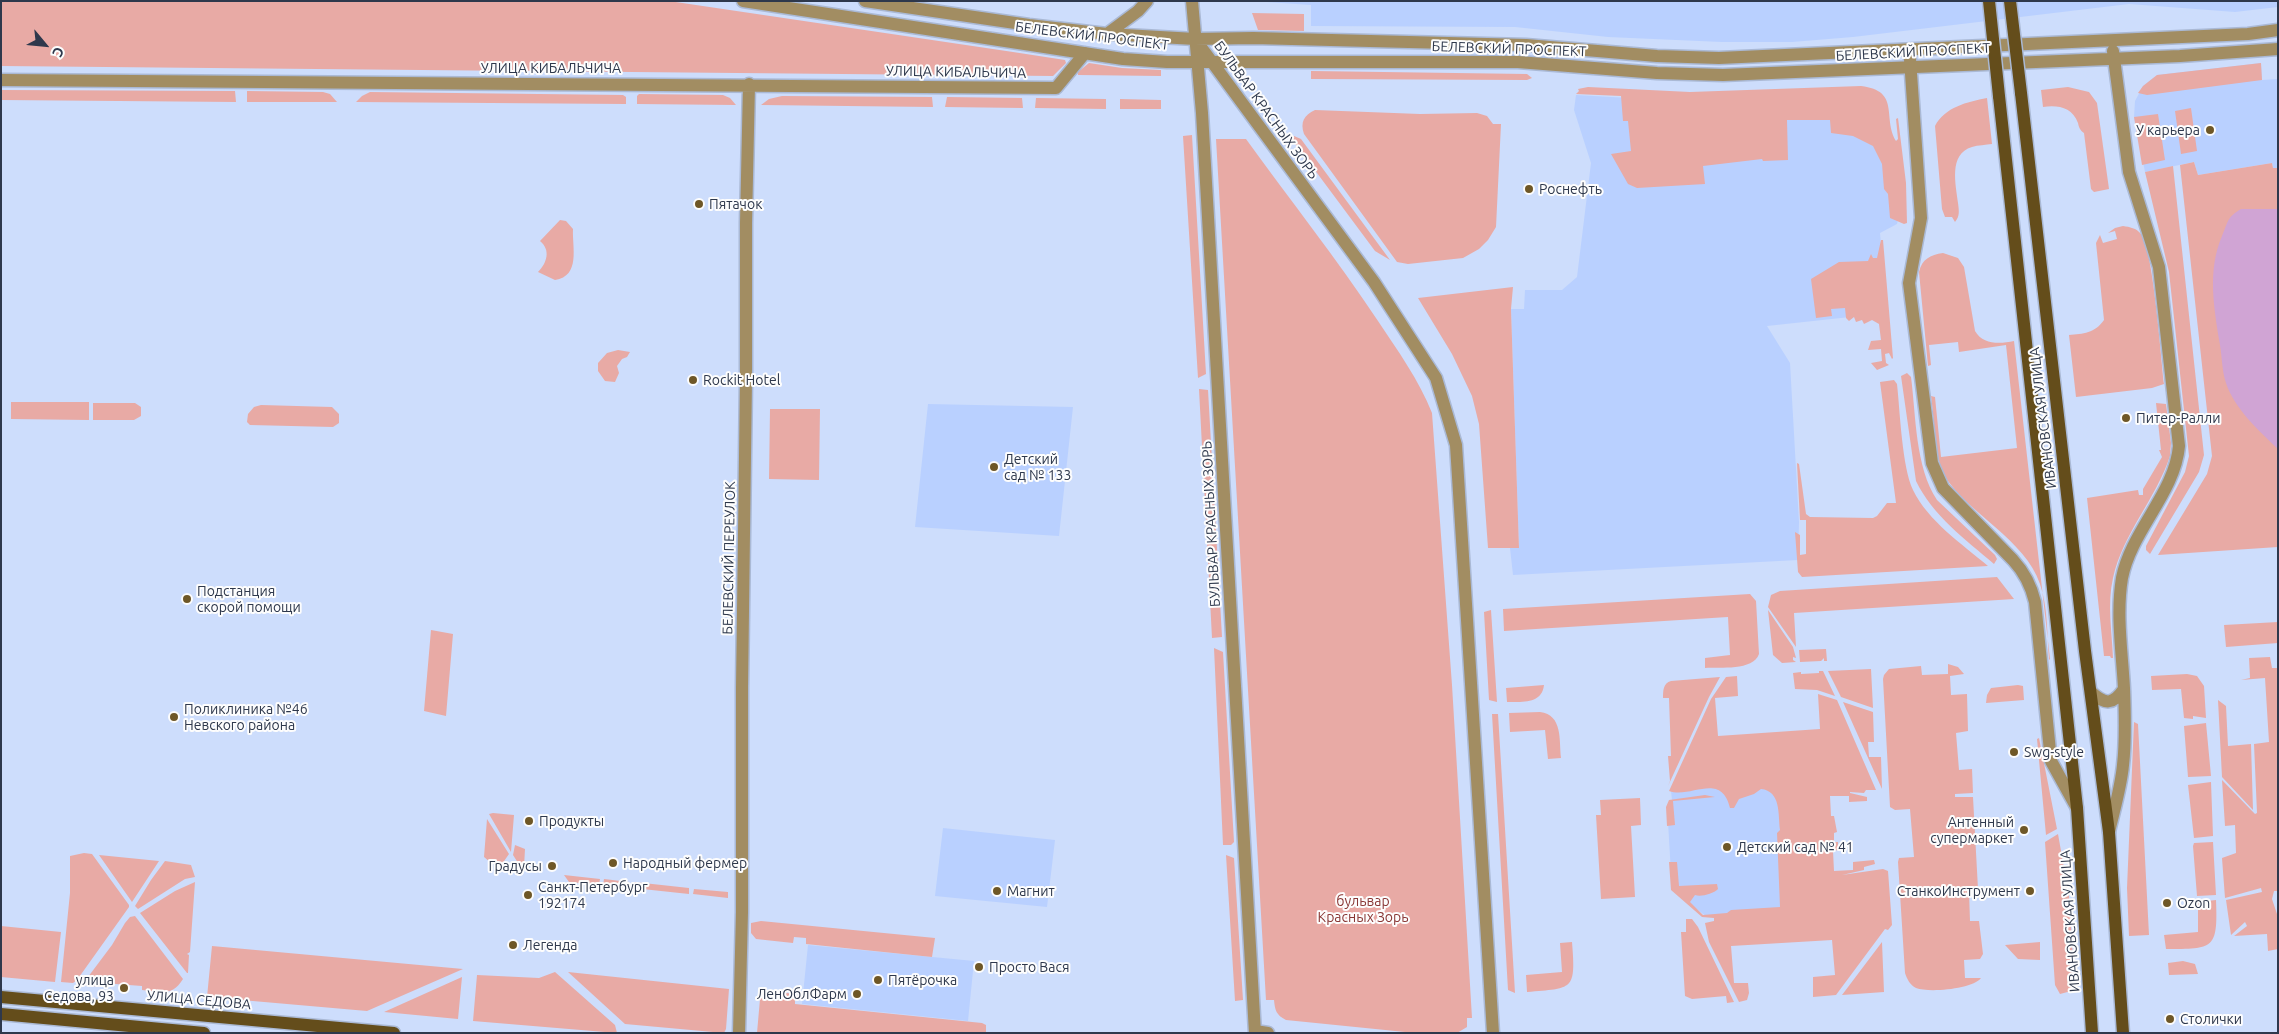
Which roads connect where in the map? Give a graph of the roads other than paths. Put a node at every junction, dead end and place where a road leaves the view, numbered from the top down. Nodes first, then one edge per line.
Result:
1 (744, 1) edge
2 (865, 1) edge
3 (1147, 1) edge
4 (1192, 1) edge
5 (1989, 1) edge
6 (2010, 1) edge
7 (2278, 30) edge
8 (1107, 34) junction
9 (1195, 39) junction
10 (2112, 40) junction
11 (1909, 49) junction
12 (2278, 49) edge
13 (1085, 53) junction
14 (2114, 57) junction
15 (1197, 62) junction
16 (1212, 62) junction
17 (1910, 66) junction
18 (1, 80) edge
19 (749, 84) junction
20 (2124, 689) junction
21 (2091, 692) junction
22 (2077, 808) junction
23 (2110, 832) junction
24 (1, 996) edge
25 (1, 1014) edge
26 (1260, 1032) edge
27 (204, 1033) edge
28 (394, 1033) edge
29 (739, 1033) edge
30 (1493, 1033) edge
31 (2092, 1033) edge
32 (2123, 1033) edge

1 - 13 street, БЕЛЕВСКИЙ ПРОСПЕКТ
2 - 8 street, БЕЛЕВСКИЙ ПРОСПЕКТ
3 - 8 street
4 - 9 street
5 - 22 main road, ИВАНОВСКАЯ УЛИЦА, bridge
6 - 21 main road, ИВАНОВСКАЯ УЛИЦА, bridge
7 - 10 street, БЕЛЕВСКИЙ ПРОСПЕКТ
8 - 9 street, БЕЛЕВСКИЙ ПРОСПЕКТ
9 - 11 street, БЕЛЕВСКИЙ ПРОСПЕКТ
9 - 15 street, БУЛЬВАР КРАСНЫХ ЗОРЬ
9 - 16 street, БУЛЬВАР КРАСНЫХ ЗОРЬ
10 - 11 street, БЕЛЕВСКИЙ ПРОСПЕКТ
10 - 14 street, ИВАНОВСКАЯ УЛИЦА
11 - 17 street, ИВАНОВСКАЯ УЛИЦА
12 - 14 street, БЕЛЕВСКИЙ ПРОСПЕКТ
13 - 15 street, БЕЛЕВСКИЙ ПРОСПЕКТ
13 - 19 street, УЛИЦА КИБАЛЬЧИЧА
14 - 17 street, БЕЛЕВСКИЙ ПРОСПЕКТ
14 - 20 street, ИВАНОВСКАЯ УЛИЦА
15 - 16 street, БЕЛЕВСКИЙ ПРОСПЕКТ
15 - 26 street, БУЛЬВАР КРАСНЫХ ЗОРЬ
16 - 17 street, БЕЛЕВСКИЙ ПРОСПЕКТ
16 - 30 street, БУЛЬВАР КРАСНЫХ ЗОРЬ
17 - 22 street, ИВАНОВСКАЯ УЛИЦА
18 - 19 street, УЛИЦА КИБАЛЬЧИЧА
19 - 29 street, БЕЛЕВСКИЙ ПЕРЕУЛОК
20 - 21 street
20 - 23 street, ИВАНОВСКАЯ УЛИЦА
21 - 23 main road, ИВАНОВСКАЯ УЛИЦА
22 - 31 main road, ИВАНОВСКАЯ УЛИЦА
23 - 32 main road, ИВАНОВСКАЯ УЛИЦА
24 - 28 main road, УЛИЦА СЕДОВА
25 - 27 main road

